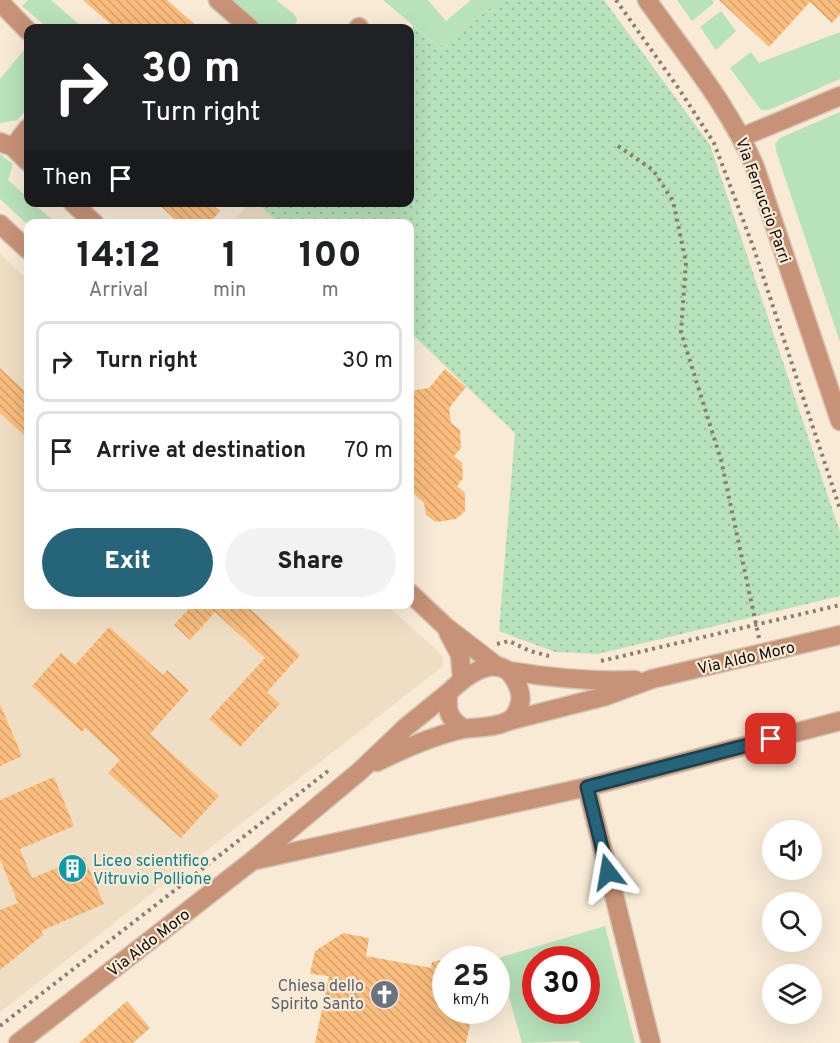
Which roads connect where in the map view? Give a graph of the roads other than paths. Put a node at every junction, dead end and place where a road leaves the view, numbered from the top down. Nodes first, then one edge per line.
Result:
1 (218, 0) edge
2 (646, 0) edge
3 (0, 2) edge
4 (245, 24) edge
5 (24, 27) edge
6 (840, 96) edge
7 (24, 131) edge
8 (742, 137) junction
9 (6, 144) edge
10 (24, 159) edge
11 (77, 207) edge
12 (90, 219) edge
13 (0, 224) edge
14 (24, 246) edge
15 (840, 421) edge
16 (414, 597) edge
17 (446, 627) junction
18 (840, 635) edge
19 (504, 669) junction
20 (462, 679) junction
21 (652, 679) junction
22 (448, 693) junction
23 (508, 721) junction
24 (840, 721) edge
25 (464, 729) junction
26 (360, 771) junction
27 (587, 787) junction
28 (252, 861) junction
29 (18, 1043) edge
30 (651, 1043) edge

1 - 4 street
2 - 8 street, Via Ferruccio Parri
3 - 5 street
6 - 8 street
7 - 9 street
8 - 15 street, Via Ferruccio Parri
9 - 10 street
11 - 12 street
13 - 14 street
16 - 17 street
17 - 19 street
17 - 20 street
18 - 21 street, Via Aldo Moro
19 - 20 street
19 - 21 street, Via Aldo Moro
19 - 23 street
20 - 22 street
21 - 23 street, Via Aldo Moro
22 - 25 street
22 - 26 street, Via Aldo Moro
23 - 25 street
24 - 27 street
25 - 26 street, Via Aldo Moro
26 - 28 street, Via Aldo Moro
27 - 28 street
27 - 30 street
28 - 29 street, Via Aldo Moro

